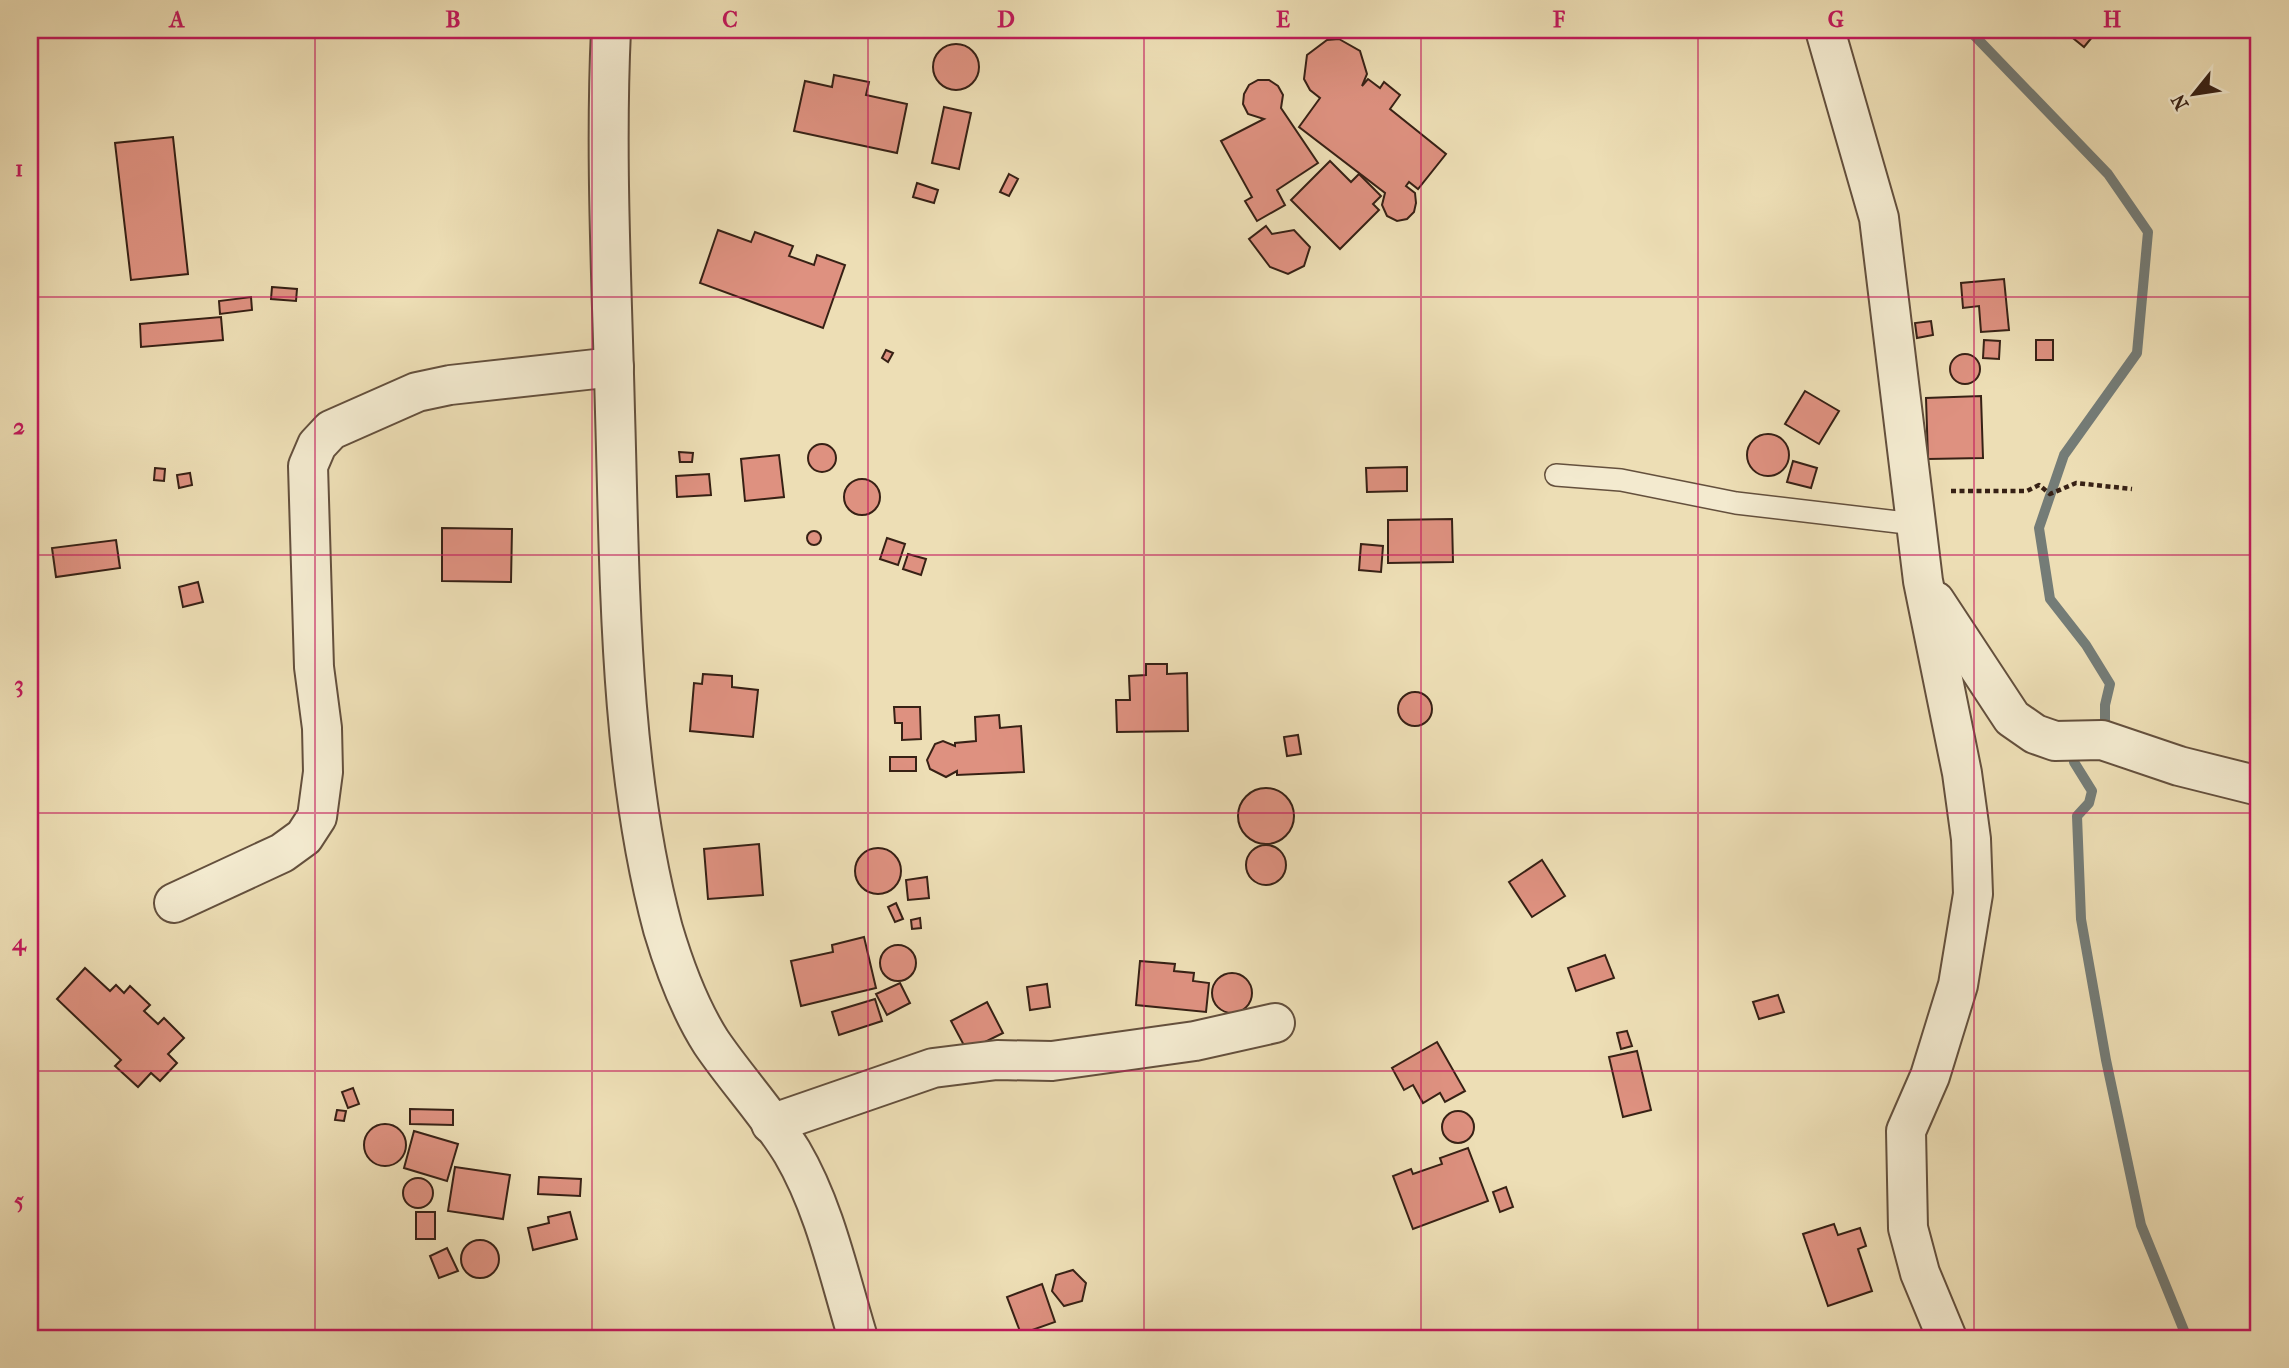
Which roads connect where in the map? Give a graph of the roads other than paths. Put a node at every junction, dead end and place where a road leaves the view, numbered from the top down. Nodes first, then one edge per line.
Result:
1 (611, 30) edge
2 (1825, 30) edge
3 (614, 368) junction
4 (1556, 475) dead end
5 (1913, 509) junction
6 (1923, 581) junction
7 (2259, 786) edge
8 (174, 903) dead end
9 (1275, 1023) dead end
10 (771, 1124) junction
11 (858, 1338) edge
12 (1947, 1338) edge

1 - 3 street
2 - 5 street
3 - 8 street
3 - 10 street
4 - 5 lane
5 - 6 street
6 - 7 street
6 - 12 street
9 - 10 street
10 - 11 street

